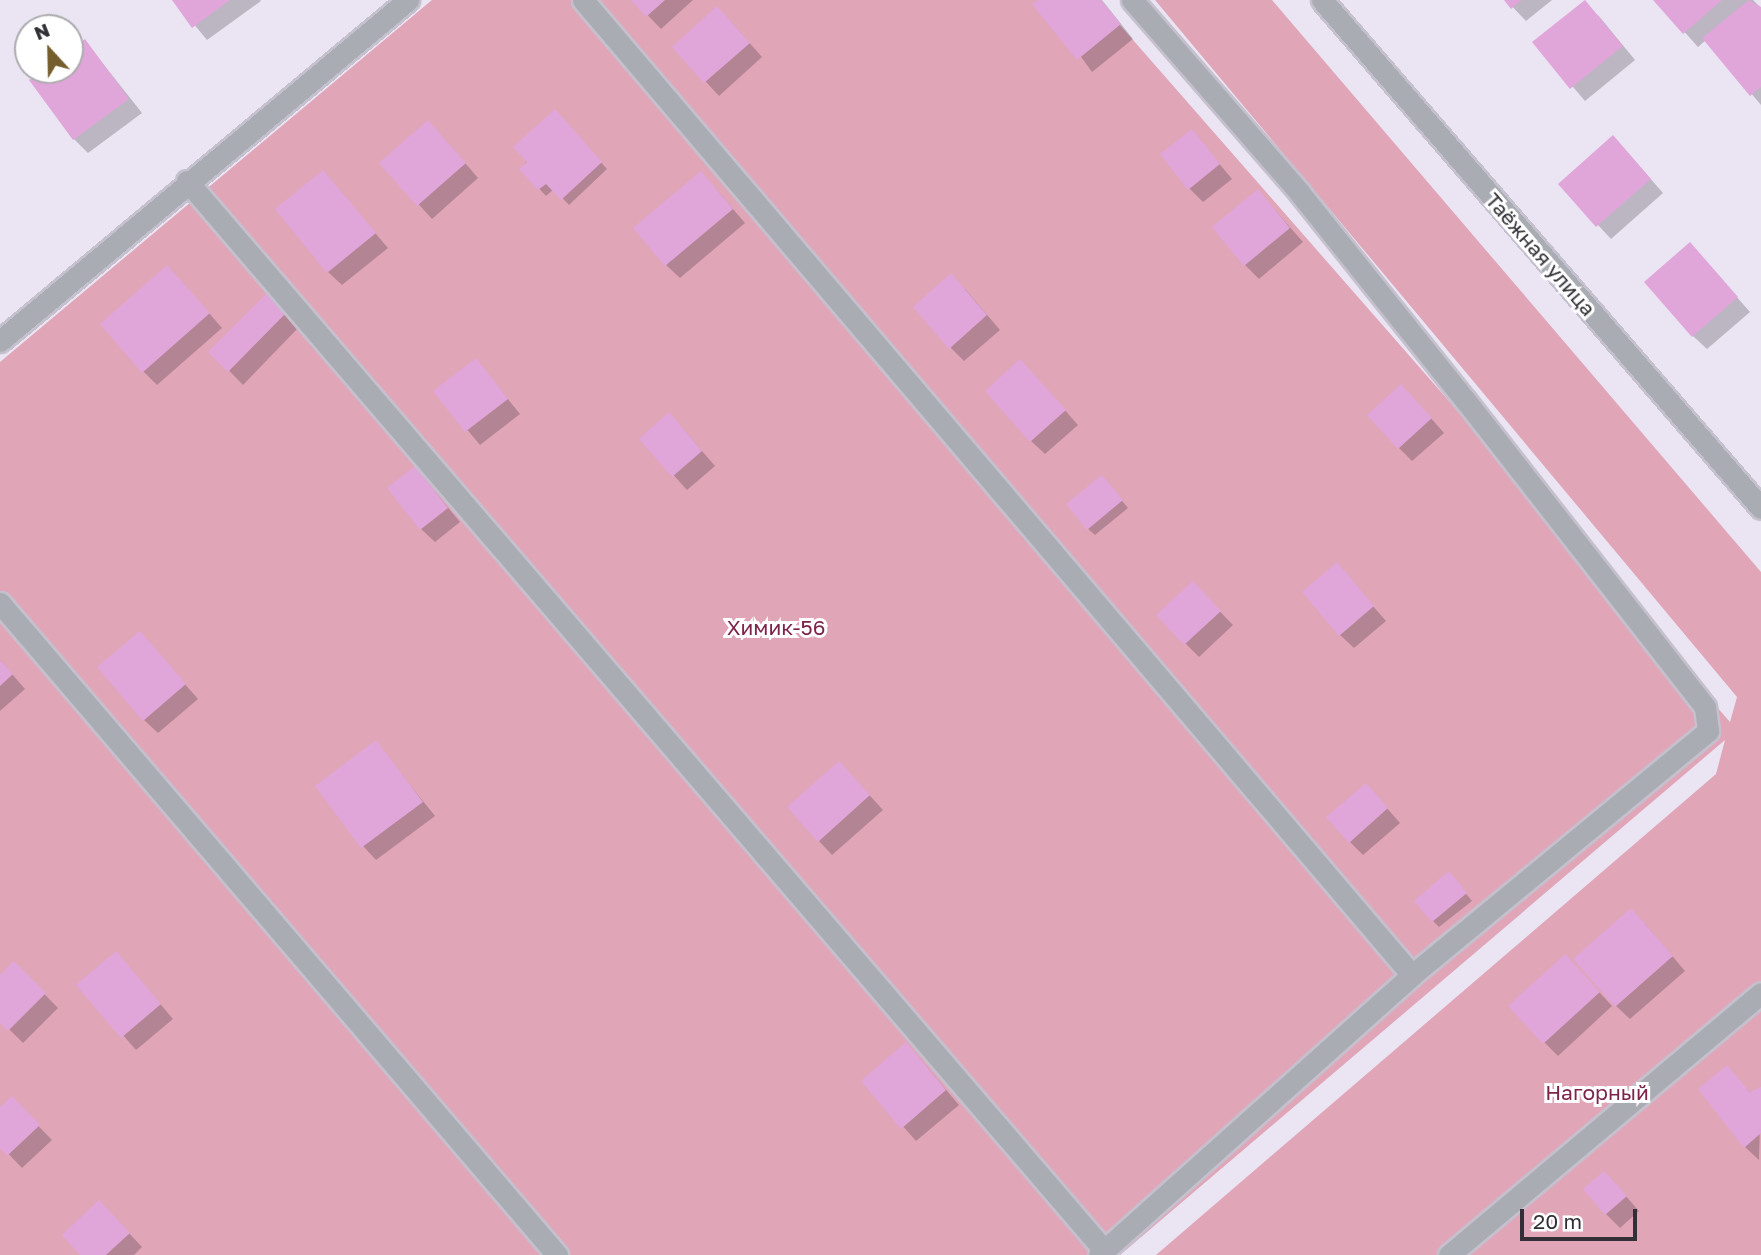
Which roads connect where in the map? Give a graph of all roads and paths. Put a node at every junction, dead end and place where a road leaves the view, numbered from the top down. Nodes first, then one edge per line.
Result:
1 (408, 0) edge
2 (583, 0) edge
3 (1132, 0) edge
4 (1322, 0) edge
5 (187, 181) junction
6 (0, 341) edge
7 (1761, 508) edge
8 (0, 603) edge
9 (1412, 975) junction
10 (1761, 993) edge
11 (1101, 1252) edge
12 (557, 1255) edge
13 (1449, 1255) edge

1 - 5 street
2 - 9 street
3 - 9 street
4 - 7 street, Таёжная улица
5 - 6 street
5 - 11 street
8 - 12 street
9 - 11 street
10 - 13 street

